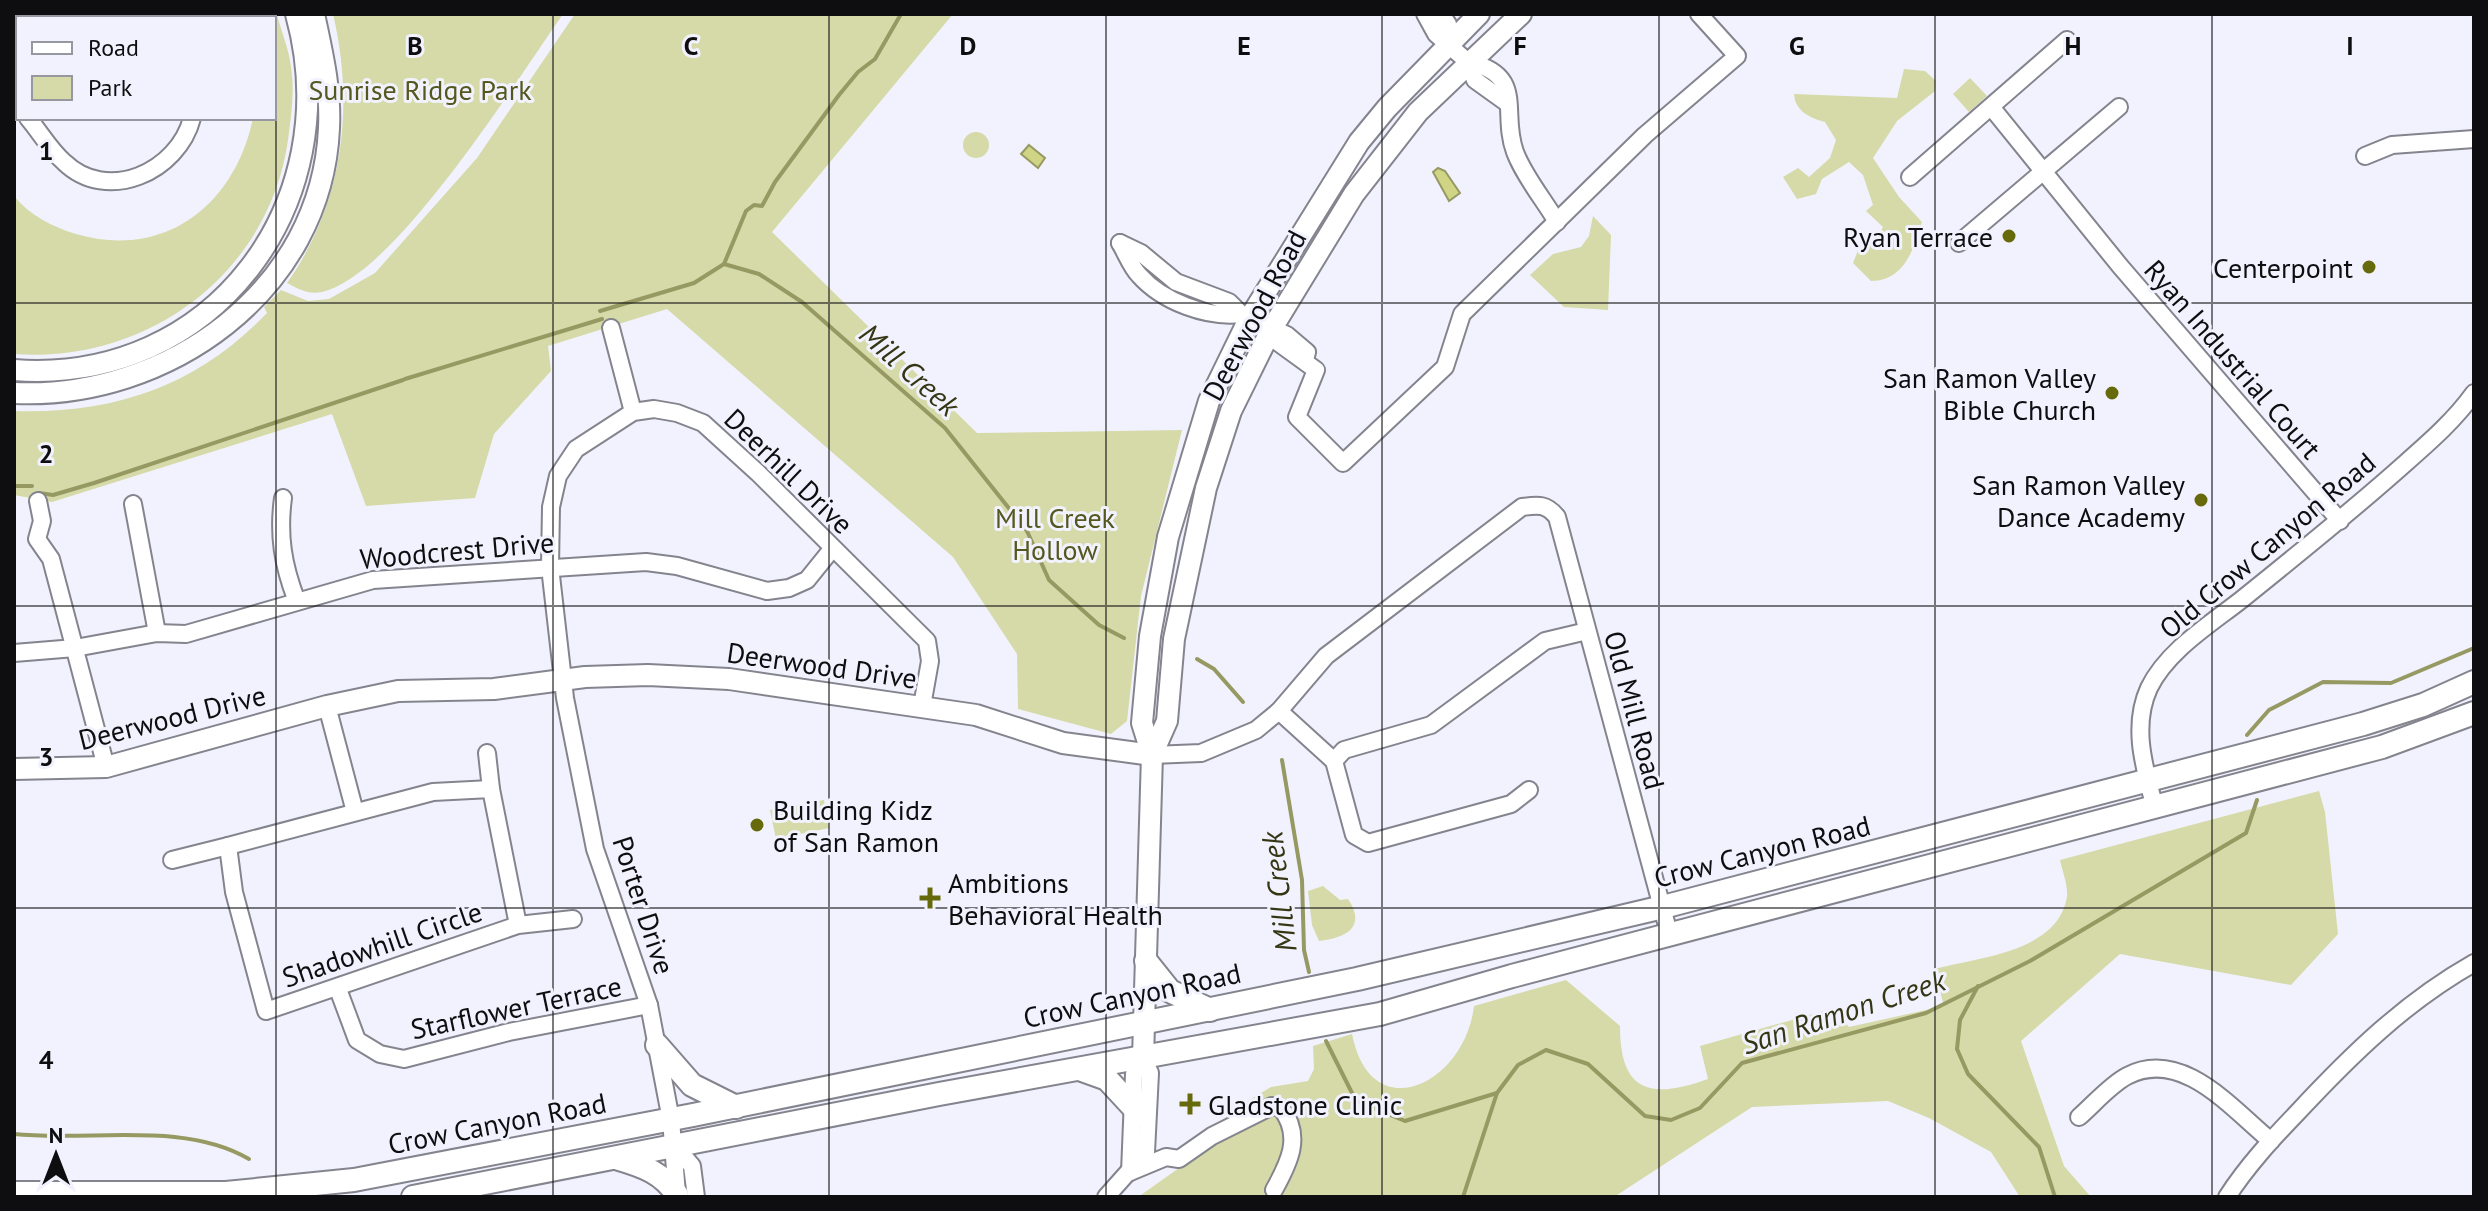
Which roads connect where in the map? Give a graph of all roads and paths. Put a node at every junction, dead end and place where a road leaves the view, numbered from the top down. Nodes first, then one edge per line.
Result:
1 (296, 14) edge
2 (314, 14) edge
3 (1425, 14) edge
4 (1441, 14) edge
5 (1479, 14) edge
6 (1521, 14) edge
7 (1699, 14) edge
8 (2067, 40) dead end
9 (1449, 43) junction
10 (1468, 62) junction
11 (2119, 107) dead end
12 (1992, 108) junction
13 (30, 120) edge
14 (191, 120) edge
15 (2474, 139) edge
16 (2365, 156) dead end
17 (2042, 171) junction
18 (1910, 177) dead end
19 (1557, 222) junction
20 (1959, 243) dead end
21 (1245, 317) junction
22 (611, 328) dead end
23 (1274, 332) junction
24 (14, 370) edge
25 (14, 393) edge
26 (2474, 393) edge
27 (633, 412) junction
28 (283, 498) dead end
29 (38, 501) dead end
30 (133, 504) dead end
31 (1540, 504) joint
32 (2340, 521) junction
33 (832, 549) junction
34 (550, 566) junction
35 (296, 599) junction
36 (1587, 631) junction
37 (157, 633) junction
38 (75, 648) junction
39 (14, 653) edge
40 (562, 681) junction
41 (2474, 682) edge
42 (327, 706) junction
43 (922, 706) junction
44 (1279, 711) junction
45 (2474, 713) edge
46 (487, 753) dead end
47 (1152, 755) junction
48 (1334, 761) junction
49 (106, 767) junction
50 (14, 769) edge
51 (2148, 782) junction
52 (491, 789) junction
53 (1529, 790) dead end
54 (2155, 808) junction
55 (355, 812) junction
56 (228, 846) junction
57 (172, 860) dead end
58 (1663, 907) junction
59 (573, 919) dead end
60 (518, 925) junction
61 (1670, 937) junction
62 (1146, 961) junction
63 (2474, 963) edge
64 (338, 989) junction
65 (649, 1005) junction
66 (1211, 1010) junction
67 (1145, 1024) junction
68 (657, 1045) junction
69 (1143, 1058) junction
70 (1081, 1069) junction
71 (736, 1107) junction
72 (1133, 1107) junction
73 (2079, 1117) dead end
74 (671, 1120) junction
75 (2271, 1141) junction
76 (675, 1146) junction
77 (614, 1158) junction
78 (1130, 1172) junction
79 (1274, 1190) dead end
80 (14, 1193) edge
81 (263, 1194) edge
82 (684, 1196) edge
83 (413, 1197) edge
84 (1106, 1197) edge
85 (2227, 1197) edge

1 - 24 street
2 - 25 street
3 - 9 street
4 - 9 street
5 - 9 street, Deerwood Road
6 - 10 street, Deerwood Road
7 - 19 street
8 - 12 street
9 - 10 street
9 - 21 street, Deerwood Road
10 - 19 street
10 - 23 street, Deerwood Road
11 - 17 street
12 - 17 street
12 - 18 street
13 - 14 street
15 - 16 street
17 - 20 street
17 - 32 street, Ryan Industrial Court
19 - 23 street
21 - 21 street
21 - 23 street
21 - 47 street, Deerwood Road
22 - 27 street
23 - 47 street, Deerwood Road
26 - 32 street, Old Crow Canyon Road
27 - 33 street, Deerhill Drive
27 - 34 street
28 - 35 street
29 - 38 street
30 - 37 street
31 - 36 street, Old Mill Road
31 - 44 street, Deerwood Drive
32 - 51 street, Old Crow Canyon Road
33 - 34 street, Woodcrest Drive
33 - 43 street, Deerhill Drive
34 - 35 street, Woodcrest Drive
34 - 40 street
35 - 37 street, Woodcrest Drive
36 - 48 street
36 - 58 street, Old Mill Road
37 - 38 street, Woodcrest Drive
38 - 39 street, Woodcrest Drive
38 - 49 street
40 - 42 street, Deerwood Drive
40 - 43 street, Deerwood Drive
40 - 65 street, Porter Drive
41 - 51 main road, Crow Canyon Road
42 - 49 street, Deerwood Drive
42 - 55 street
43 - 47 street, Deerwood Drive
44 - 47 street, Deerwood Drive
44 - 48 street
45 - 54 main road, Crow Canyon Road
46 - 52 street, Shadowhill Circle
47 - 62 street, Deerwood Road
48 - 53 street
49 - 50 street, Deerwood Drive
51 - 54 street, Old Crow Canyon Road
51 - 58 main road, Crow Canyon Road
52 - 55 street
52 - 60 street, Shadowhill Circle
54 - 61 main road, Crow Canyon Road
55 - 56 street
56 - 57 street
56 - 64 street, Shadowhill Circle
58 - 61 street, Old Mill Road
58 - 66 main road, Crow Canyon Road
59 - 60 street
60 - 64 street, Shadowhill Circle
61 - 69 main road, Crow Canyon Road
62 - 66 main road
62 - 67 street, Deerwood Road
63 - 75 street
64 - 65 street, Starflower Terrace
65 - 68 street, Porter Drive
66 - 67 main road, Crow Canyon Road
67 - 69 street, Deerwood Road
67 - 71 main road, Crow Canyon Road
68 - 71 main road
68 - 74 street, Porter Drive
69 - 70 main road, Crow Canyon Road
69 - 72 street
69 - 78 street
70 - 72 main road
70 - 76 main road, Crow Canyon Road
71 - 74 main road, Crow Canyon Road
72 - 78 street
73 - 75 street
74 - 76 street, Porter Drive
74 - 81 main road, Crow Canyon Road
75 - 85 street
76 - 77 main road, Crow Canyon Road
76 - 82 street
77 - 82 main road
77 - 83 main road, Crow Canyon Road
78 - 79 street
78 - 84 street
80 - 81 main road, Crow Canyon Road

